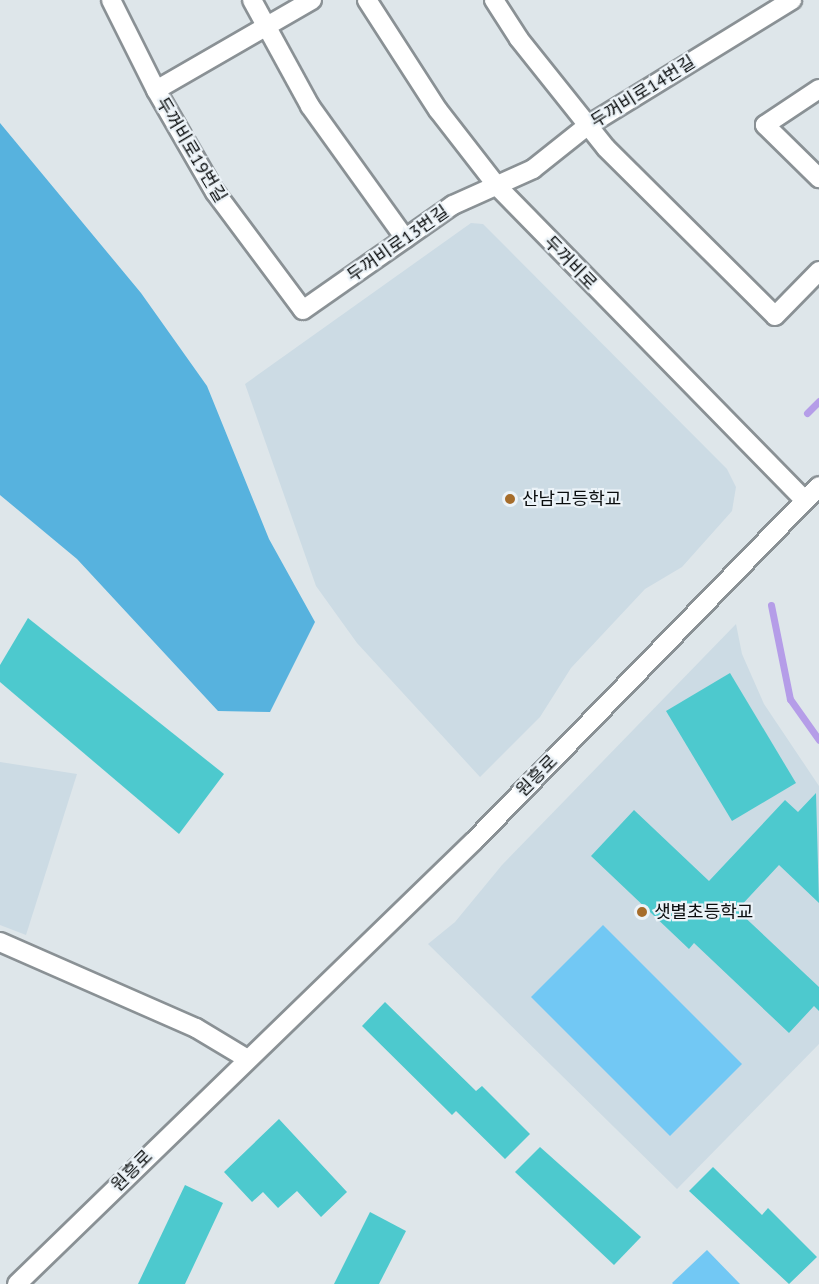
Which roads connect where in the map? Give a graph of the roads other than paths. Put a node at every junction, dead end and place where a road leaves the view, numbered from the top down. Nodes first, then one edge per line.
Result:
1 (111, 0) edge
2 (252, 0) edge
3 (312, 0) edge
4 (367, 0) edge
5 (494, 0) edge
6 (792, 0) edge
7 (265, 25) junction
8 (819, 89) edge
9 (156, 90) junction
10 (587, 126) junction
11 (819, 178) edge
12 (497, 186) junction
13 (405, 238) junction
14 (819, 272) edge
15 (303, 310) joint
16 (819, 486) edge
17 (805, 500) junction
18 (0, 942) edge
19 (246, 1058) junction
20 (67, 1235) junction
21 (17, 1284) edge
22 (34, 1284) edge

1 - 9 street
2 - 7 street
3 - 7 street, 두꺼비로19번길
4 - 12 street, 두꺼비로
5 - 10 street
6 - 10 street, 두꺼비로14번길
7 - 9 street, 두꺼비로19번길
7 - 13 street
8 - 11 street
9 - 15 street, 두꺼비로19번길
10 - 12 street, 두꺼비로14번길
10 - 14 street
12 - 13 street, 두꺼비로13번길
12 - 17 street, 두꺼비로
13 - 15 street, 두꺼비로13번길
16 - 17 street, 원흥로
17 - 19 street, 원흥로
18 - 19 street
19 - 20 street, 원흥로
20 - 21 street, 원흥로
20 - 22 street

